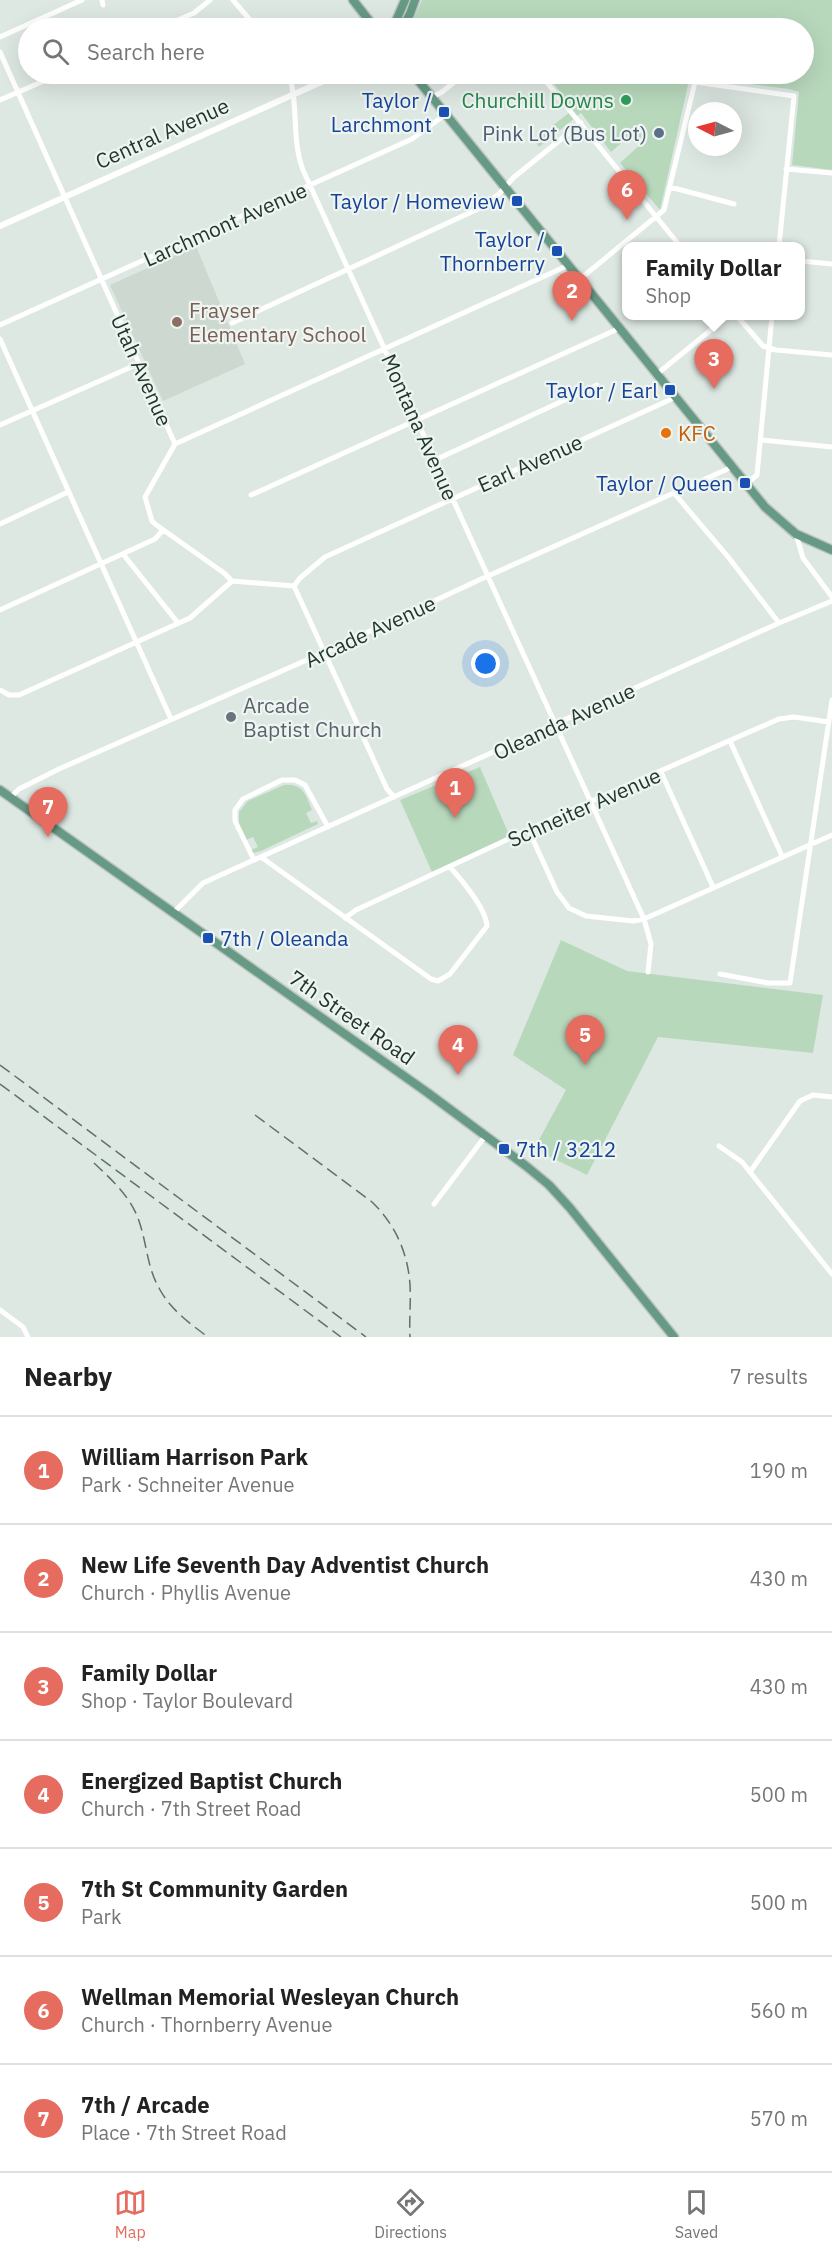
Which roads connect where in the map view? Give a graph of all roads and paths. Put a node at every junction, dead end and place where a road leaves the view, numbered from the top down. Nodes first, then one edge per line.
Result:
1 (82, 0) edge
2 (210, 0) edge
3 (233, 0) edge
4 (353, 0) edge
5 (405, 0) edge
6 (415, 0) edge
7 (42, 18) edge
8 (184, 18) edge
9 (248, 18) edge
10 (367, 18) edge
11 (397, 18) edge
12 (408, 18) edge
13 (18, 29) edge
14 (0, 37) edge
15 (0, 51) edge
16 (37, 84) edge
17 (292, 84) edge
18 (315, 84) edge
19 (421, 84) edge
20 (452, 84) edge
21 (548, 84) edge
22 (695, 84) edge
23 (709, 84) edge
24 (18, 92) junction
25 (294, 93) junction
26 (432, 97) junction
27 (0, 100) edge
28 (446, 114) junction
29 (581, 123) junction
30 (786, 169) junction
31 (832, 173) edge
32 (310, 185) junction
33 (505, 186) junction
34 (670, 187) junction
35 (65, 197) junction
36 (734, 204) dead end
37 (656, 218) junction
38 (0, 226) edge
39 (626, 242) edge
40 (677, 242) edge
41 (779, 242) edge
42 (622, 245) edge
43 (805, 261) edge
44 (832, 264) edge
45 (569, 265) junction
46 (347, 268) junction
47 (580, 279) junction
48 (102, 280) junction
49 (722, 320) edge
50 (741, 320) edge
51 (772, 320) edge
52 (232, 323) dead end
53 (0, 325) edge
54 (620, 328) junction
55 (0, 339) edge
56 (769, 348) junction
57 (384, 349) junction
58 (832, 355) edge
59 (138, 364) junction
60 (657, 374) junction
61 (597, 385) dead end
62 (676, 397) junction
63 (32, 411) junction
64 (416, 420) junction
65 (0, 425) edge
66 (761, 440) junction
67 (176, 444) junction
68 (832, 447) edge
69 (435, 460) junction
70 (732, 467) junction
71 (746, 484) junction
72 (68, 492) junction
73 (674, 494) junction
74 (251, 495) dead end
75 (452, 499) junction
76 (0, 524) edge
77 (163, 530) junction
78 (796, 534) junction
79 (832, 550) edge
80 (123, 554) junction
81 (101, 564) junction
82 (487, 576) junction
83 (232, 581) junction
84 (294, 586) junction
85 (832, 597) edge
86 (832, 602) edge
87 (0, 610) edge
88 (779, 623) junction
89 (178, 624) junction
90 (136, 643) junction
91 (325, 652) junction
92 (0, 690) edge
93 (832, 700) edge
94 (171, 719) junction
95 (829, 722) junction
96 (555, 724) junction
97 (730, 741) junction
98 (661, 772) junction
99 (0, 790) edge
100 (394, 797) junction
101 (10, 798) junction
102 (591, 803) junction
103 (328, 827) junction
104 (529, 831) junction
105 (832, 835) edge
106 (810, 844) junction
107 (782, 856) junction
108 (261, 857) junction
109 (254, 860) junction
110 (450, 867) junction
111 (713, 887) junction
112 (173, 913) junction
113 (345, 918) junction
114 (644, 918) junction
115 (648, 972) dead end
116 (720, 974) dead end
117 (832, 1097) edge
118 (486, 1135) junction
119 (719, 1146) dead end
120 (750, 1172) junction
121 (434, 1204) dead end
122 (832, 1274) edge
123 (0, 1310) edge
124 (28, 1337) edge
125 (674, 1337) edge

1 - 7 street
2 - 8 street
3 - 9 street
4 - 10 main road
5 - 11 main road
6 - 12 main road
13 - 14 street
15 - 24 street, Utah Avenue
16 - 24 street
17 - 25 street, Montana Avenue
18 - 25 street, Central Avenue
19 - 26 main road
20 - 26 street
21 - 29 street
22 - 34 street
23 - 30 street
24 - 27 street
24 - 35 street, Utah Avenue
25 - 32 street, Montana Avenue
25 - 35 street, Central Avenue
26 - 28 main road
28 - 32 street, Larchmont Avenue
28 - 33 main road
29 - 33 street
29 - 37 street
30 - 31 street
30 - 41 street
32 - 46 street, Montana Avenue
32 - 48 street, Larchmont Avenue
33 - 45 main road
33 - 46 street
34 - 36 street
34 - 37 street
35 - 38 street, Central Avenue
35 - 48 street, Utah Avenue
37 - 39 street
37 - 40 street
42 - 47 street
43 - 44 street
45 - 47 main road
45 - 57 street
46 - 52 street
46 - 57 street, Montana Avenue
47 - 54 main road
48 - 53 street, Larchmont Avenue
48 - 59 street, Utah Avenue
49 - 60 street
50 - 56 street
51 - 56 street
54 - 60 main road
54 - 64 street
55 - 63 street
56 - 58 street
56 - 66 street
57 - 64 street, Montana Avenue
57 - 67 street
59 - 63 street
59 - 67 street, Utah Avenue
60 - 62 main road
61 - 69 street
62 - 70 main road
62 - 75 street, Earl Avenue
63 - 65 street
63 - 72 street
64 - 69 street, Montana Avenue
64 - 74 street
66 - 68 street
66 - 71 street
67 - 77 street, Utah Avenue
69 - 75 street, Montana Avenue
70 - 71 main road
70 - 73 street, Arcade Avenue
71 - 78 main road
72 - 76 street
72 - 81 street
73 - 82 street, Arcade Avenue
73 - 88 street
75 - 82 street, Montana Avenue
75 - 84 street, Earl Avenue
77 - 80 street
77 - 83 street, Utah Avenue
78 - 79 main road
78 - 85 street
80 - 81 street
80 - 89 street
81 - 87 street
81 - 90 street
82 - 91 street, Arcade Avenue
82 - 96 street, Montana Avenue
83 - 84 street
83 - 89 street
84 - 91 street
86 - 88 street, Oleanda Avenue
88 - 96 street, Oleanda Avenue
89 - 90 street
90 - 92 street
90 - 94 street
91 - 94 street, Arcade Avenue
91 - 100 street
93 - 95 street
94 - 101 street, Arcade Avenue
95 - 97 street, Schneiter Avenue
95 - 106 street
96 - 100 street, Oleanda Avenue
96 - 102 street, Montana Avenue
97 - 98 street, Schneiter Avenue
97 - 107 street
98 - 102 street, Schneiter Avenue
98 - 111 street
99 - 101 main road, 7th Street Road
100 - 103 street, Oleanda Avenue
101 - 112 main road, 7th Street Road
102 - 104 street, Schneiter Avenue
102 - 114 street, Montana Avenue
103 - 108 street, Oleanda Avenue
103 - 109 street
104 - 110 street, Schneiter Avenue
104 - 114 street
105 - 106 street
106 - 107 street
106 - 116 street
107 - 111 street
108 - 109 street, Oleanda Avenue
108 - 113 street
109 - 112 street, Oleanda Avenue
110 - 113 street, Schneiter Avenue
110 - 113 street
111 - 114 street
112 - 118 main road, 7th Street Road
114 - 115 street, Montana Avenue
117 - 120 street
118 - 121 street
118 - 125 main road, 7th Street Road
119 - 120 street
120 - 122 street
123 - 124 street

